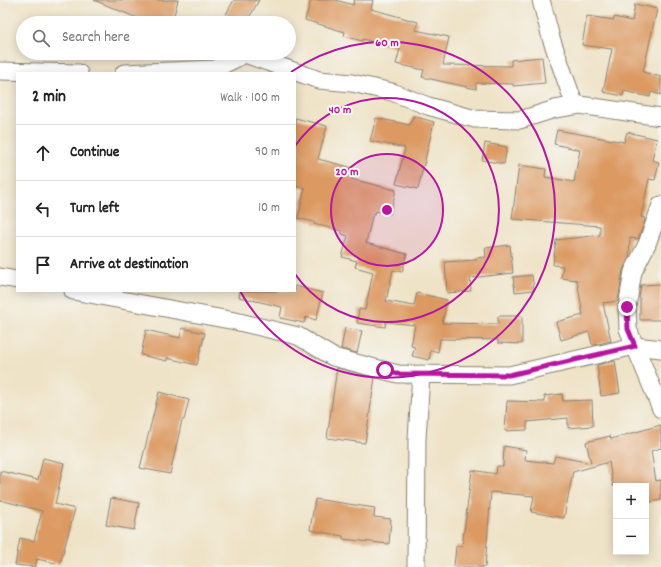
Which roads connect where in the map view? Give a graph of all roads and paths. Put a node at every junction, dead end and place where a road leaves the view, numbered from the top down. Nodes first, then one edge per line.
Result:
1 (541, 0) edge
2 (233, 60) edge
3 (262, 60) edge
4 (0, 71) edge
5 (40, 72) edge
6 (147, 72) edge
7 (575, 106) junction
8 (661, 117) edge
9 (661, 205) edge
10 (0, 277) edge
11 (16, 280) edge
12 (78, 292) edge
13 (635, 346) junction
14 (661, 349) edge
15 (421, 374) junction
16 (661, 409) edge
17 (416, 567) edge

1 - 7 street
2 - 6 street
3 - 7 street
4 - 5 street
7 - 8 street
9 - 13 street
10 - 11 street
12 - 15 street
13 - 14 street
13 - 15 street
13 - 16 street
15 - 17 street

